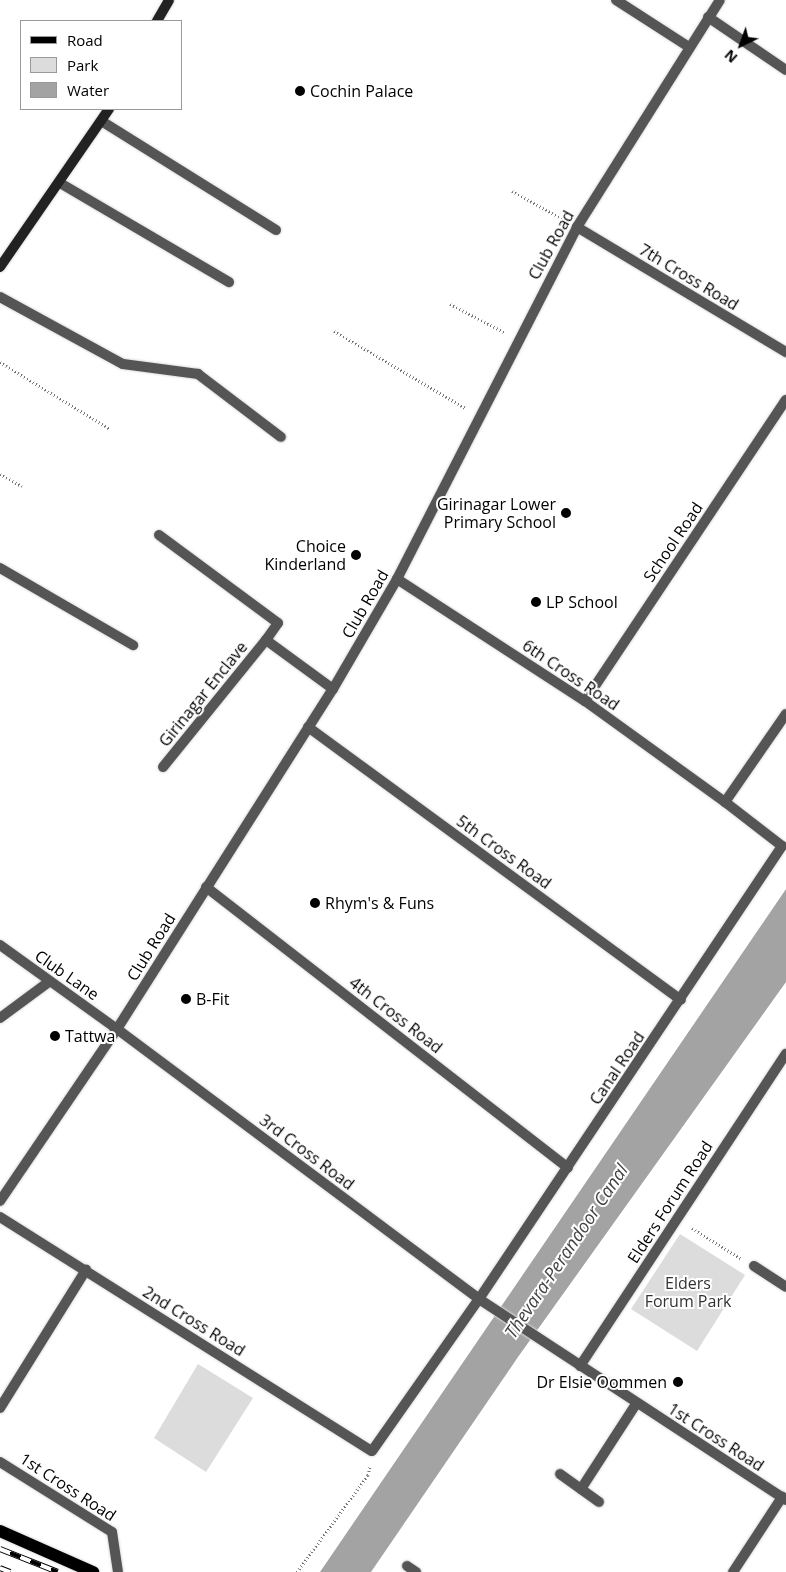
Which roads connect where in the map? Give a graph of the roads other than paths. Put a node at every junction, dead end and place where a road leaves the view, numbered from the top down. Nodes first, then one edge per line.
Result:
1 (169, 0) edge
2 (616, 0) edge
3 (720, 0) edge
4 (708, 18) junction
5 (158, 20) edge
6 (689, 47) junction
7 (786, 70) edge
8 (109, 110) edge
9 (103, 122) junction
10 (60, 183) junction
11 (577, 227) junction
12 (276, 230) dead end
13 (0, 267) edge
14 (229, 282) dead end
15 (0, 297) edge
16 (786, 352) edge
17 (786, 400) edge
18 (281, 437) dead end
19 (159, 535) dead end
20 (0, 568) edge
21 (397, 579) junction
22 (266, 640) junction
23 (133, 645) dead end
24 (333, 689) junction
25 (584, 701) junction
26 (786, 714) edge
27 (308, 727) junction
28 (163, 767) dead end
29 (725, 802) junction
30 (206, 887) junction
31 (0, 945) edge
32 (50, 981) junction
33 (681, 1000) junction
34 (0, 1018) edge
35 (117, 1029) junction
36 (786, 1054) edge
37 (568, 1168) junction
38 (0, 1201) edge
39 (0, 1217) edge
40 (754, 1266) road end
41 (86, 1270) junction
42 (786, 1287) edge
43 (479, 1299) junction
44 (580, 1366) junction
45 (636, 1404) junction
46 (0, 1408) edge
47 (372, 1451) joint
48 (0, 1462) edge
49 (560, 1474) dead end
50 (580, 1489) junction
51 (784, 1499) edge
52 (599, 1502) dead end
53 (0, 1532) edge
54 (406, 1566) dead end
55 (93, 1572) edge
56 (118, 1572) edge
57 (416, 1572) edge
58 (733, 1572) edge

1 - 5 street
2 - 6 street
3 - 4 street, Club Road
4 - 6 street, Club Road
4 - 7 street
6 - 11 street, Club Road
8 - 9 street
9 - 10 street
9 - 12 street
10 - 13 street
10 - 14 street
11 - 16 street, 7th Cross Road
11 - 21 street, Club Road
15 - 18 street
17 - 25 street, School Road
19 - 22 street, Girinagar Enclave
20 - 23 street
21 - 24 street, Club Road
21 - 25 street, 6th Cross Road
22 - 24 street, Girinagar Enclave
22 - 28 street, Girinagar Enclave
24 - 27 street, Club Road
25 - 29 street, 6th Cross Road
26 - 29 street
27 - 30 street, Club Road
27 - 33 street, 5th Cross Road
29 - 33 street, Canal Road
30 - 35 street, Club Road
30 - 37 street, 4th Cross Road
31 - 32 street, Club Lane
32 - 34 street
32 - 35 street, Club Lane
33 - 37 street, Canal Road
35 - 38 street, Club Road
35 - 43 street, 3rd Cross Road
36 - 44 street, Elders Forum Road
37 - 43 street, Canal Road
39 - 41 street, 2nd Cross Road
40 - 42 street
41 - 46 street
41 - 47 street, 2nd Cross Road
43 - 44 street, 3rd Cross Road
43 - 47 street, Canal Road
44 - 45 street, 1st Cross Road
45 - 50 street
45 - 51 street, 1st Cross Road
48 - 56 street, 1st Cross Road
49 - 50 street
50 - 52 street
51 - 58 street
53 - 55 main road
54 - 57 street

